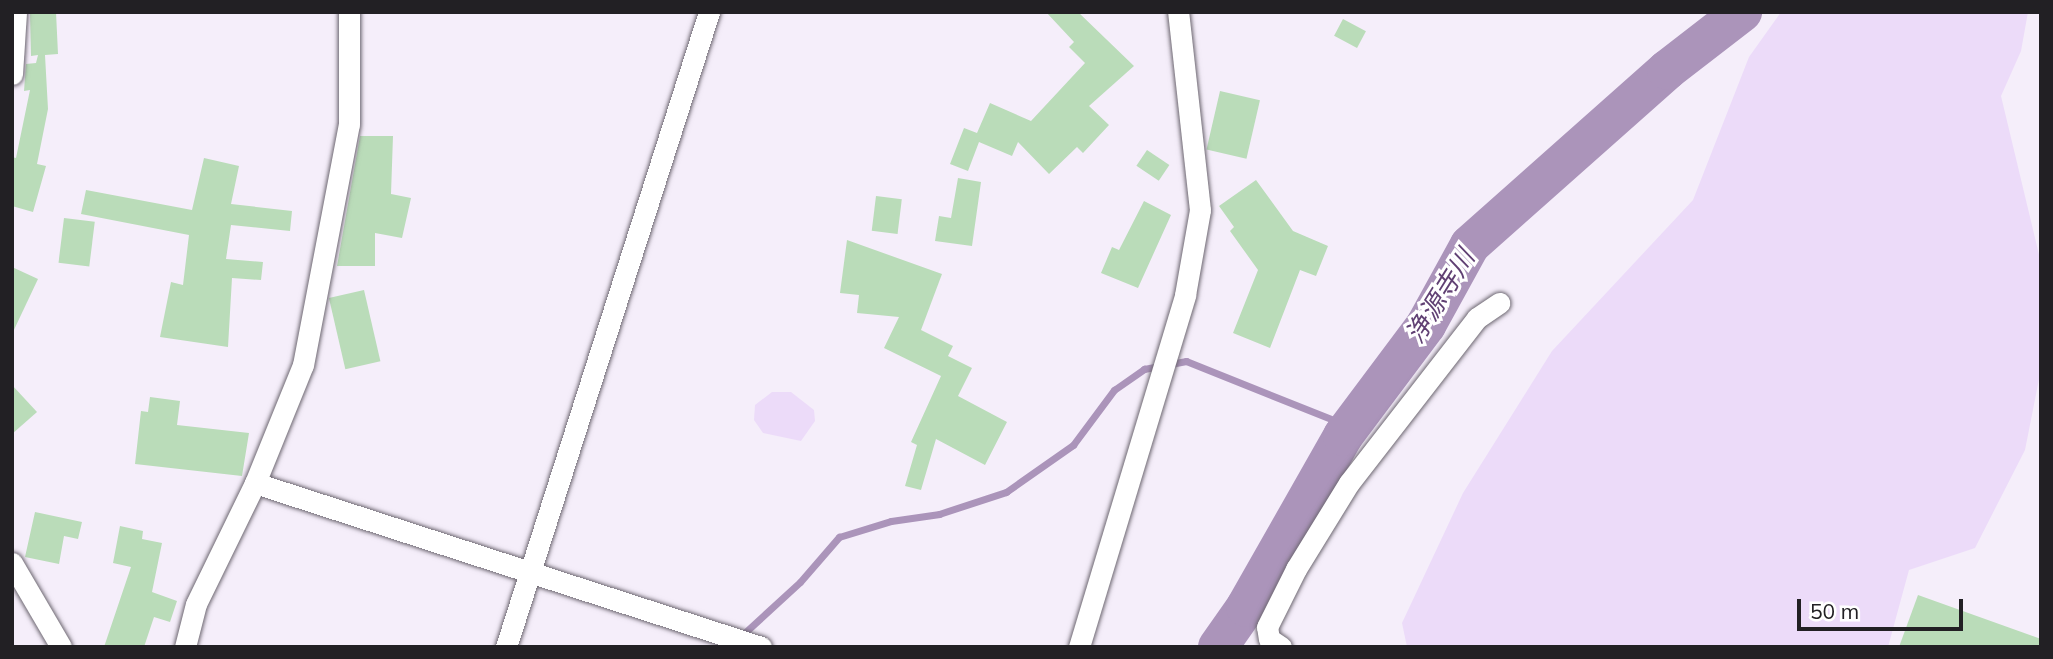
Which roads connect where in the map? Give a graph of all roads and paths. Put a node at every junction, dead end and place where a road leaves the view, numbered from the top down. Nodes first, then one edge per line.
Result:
1 (16, 12) edge
2 (349, 12) edge
3 (709, 12) edge
4 (1178, 12) edge
5 (12, 74) edge
6 (1499, 303) dead end
7 (255, 482) junction
8 (12, 563) edge
9 (528, 574) junction
10 (61, 647) edge
11 (185, 647) edge
12 (506, 647) edge
13 (761, 647) edge
14 (1079, 647) edge
15 (1281, 647) edge

1 - 5 street
2 - 7 street
3 - 9 street
4 - 14 street
6 - 15 street
7 - 9 street
7 - 11 street
8 - 10 street
9 - 12 street
9 - 13 street

